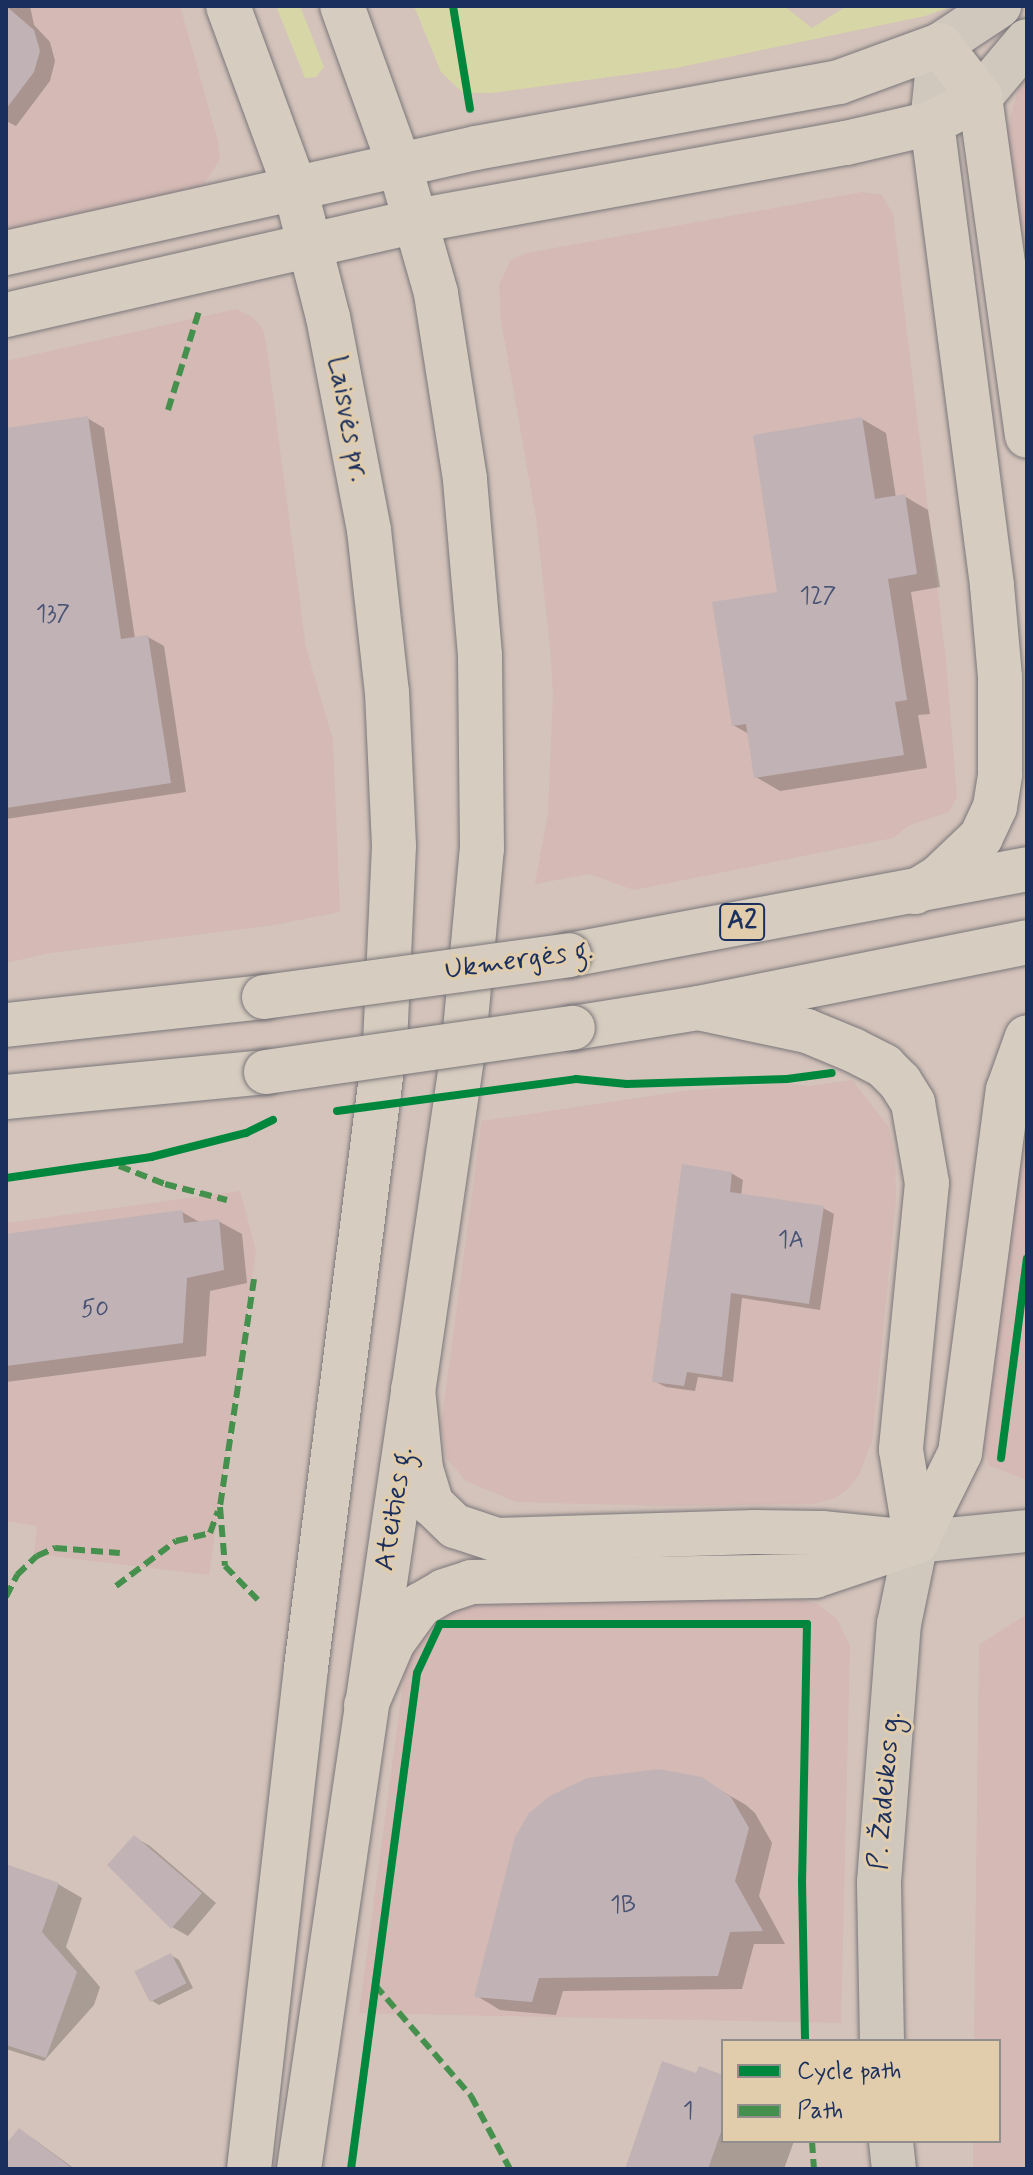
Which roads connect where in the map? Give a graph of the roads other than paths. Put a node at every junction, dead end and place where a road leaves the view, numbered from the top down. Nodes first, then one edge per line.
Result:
1 (228, 6) edge
2 (342, 6) edge
3 (999, 6) edge
4 (1027, 41) edge
5 (940, 45) junction
6 (980, 97) junction
7 (932, 123) junction
8 (399, 164) junction
9 (295, 188) junction
10 (416, 221) junction
11 (310, 246) junction
12 (6, 253) edge
13 (6, 315) edge
14 (1027, 436) edge
15 (1027, 869) edge
16 (915, 892) junction
17 (1027, 942) edge
18 (698, 1008) junction
19 (6, 1025) edge
20 (1027, 1037) edge
21 (6, 1097) edge
22 (413, 1389) junction
23 (1027, 1531) edge
24 (916, 1542) junction
25 (366, 1705) junction
26 (882, 2039) edge
27 (891, 2143) edge
28 (249, 2169) edge
29 (299, 2169) edge
30 (894, 2169) edge

1 - 9 main road, Laisvės pr.
2 - 8 main road
3 - 5 street
4 - 6 street
5 - 6 main road
5 - 7 street
5 - 8 main road
6 - 7 main road
6 - 14 main road
7 - 10 main road
7 - 16 main road
8 - 9 main road
8 - 10 main road
9 - 11 main road, Laisvės pr.
9 - 12 main road
10 - 11 main road
10 - 22 main road, Ateities g.
11 - 13 main road
11 - 28 main road, Laisvės pr.
15 - 16 main road, Ukmergės g. / A2
16 - 19 main road, Ukmergės g. / A2, bridge
17 - 18 main road
18 - 21 main road, bridge
18 - 24 main road
20 - 24 main road
22 - 24 main road
22 - 25 main road, Ateities g.
23 - 24 street
24 - 25 main road
24 - 26 street, P. Žadeikos g.
25 - 29 main road, Ateities g.
27 - 30 street

